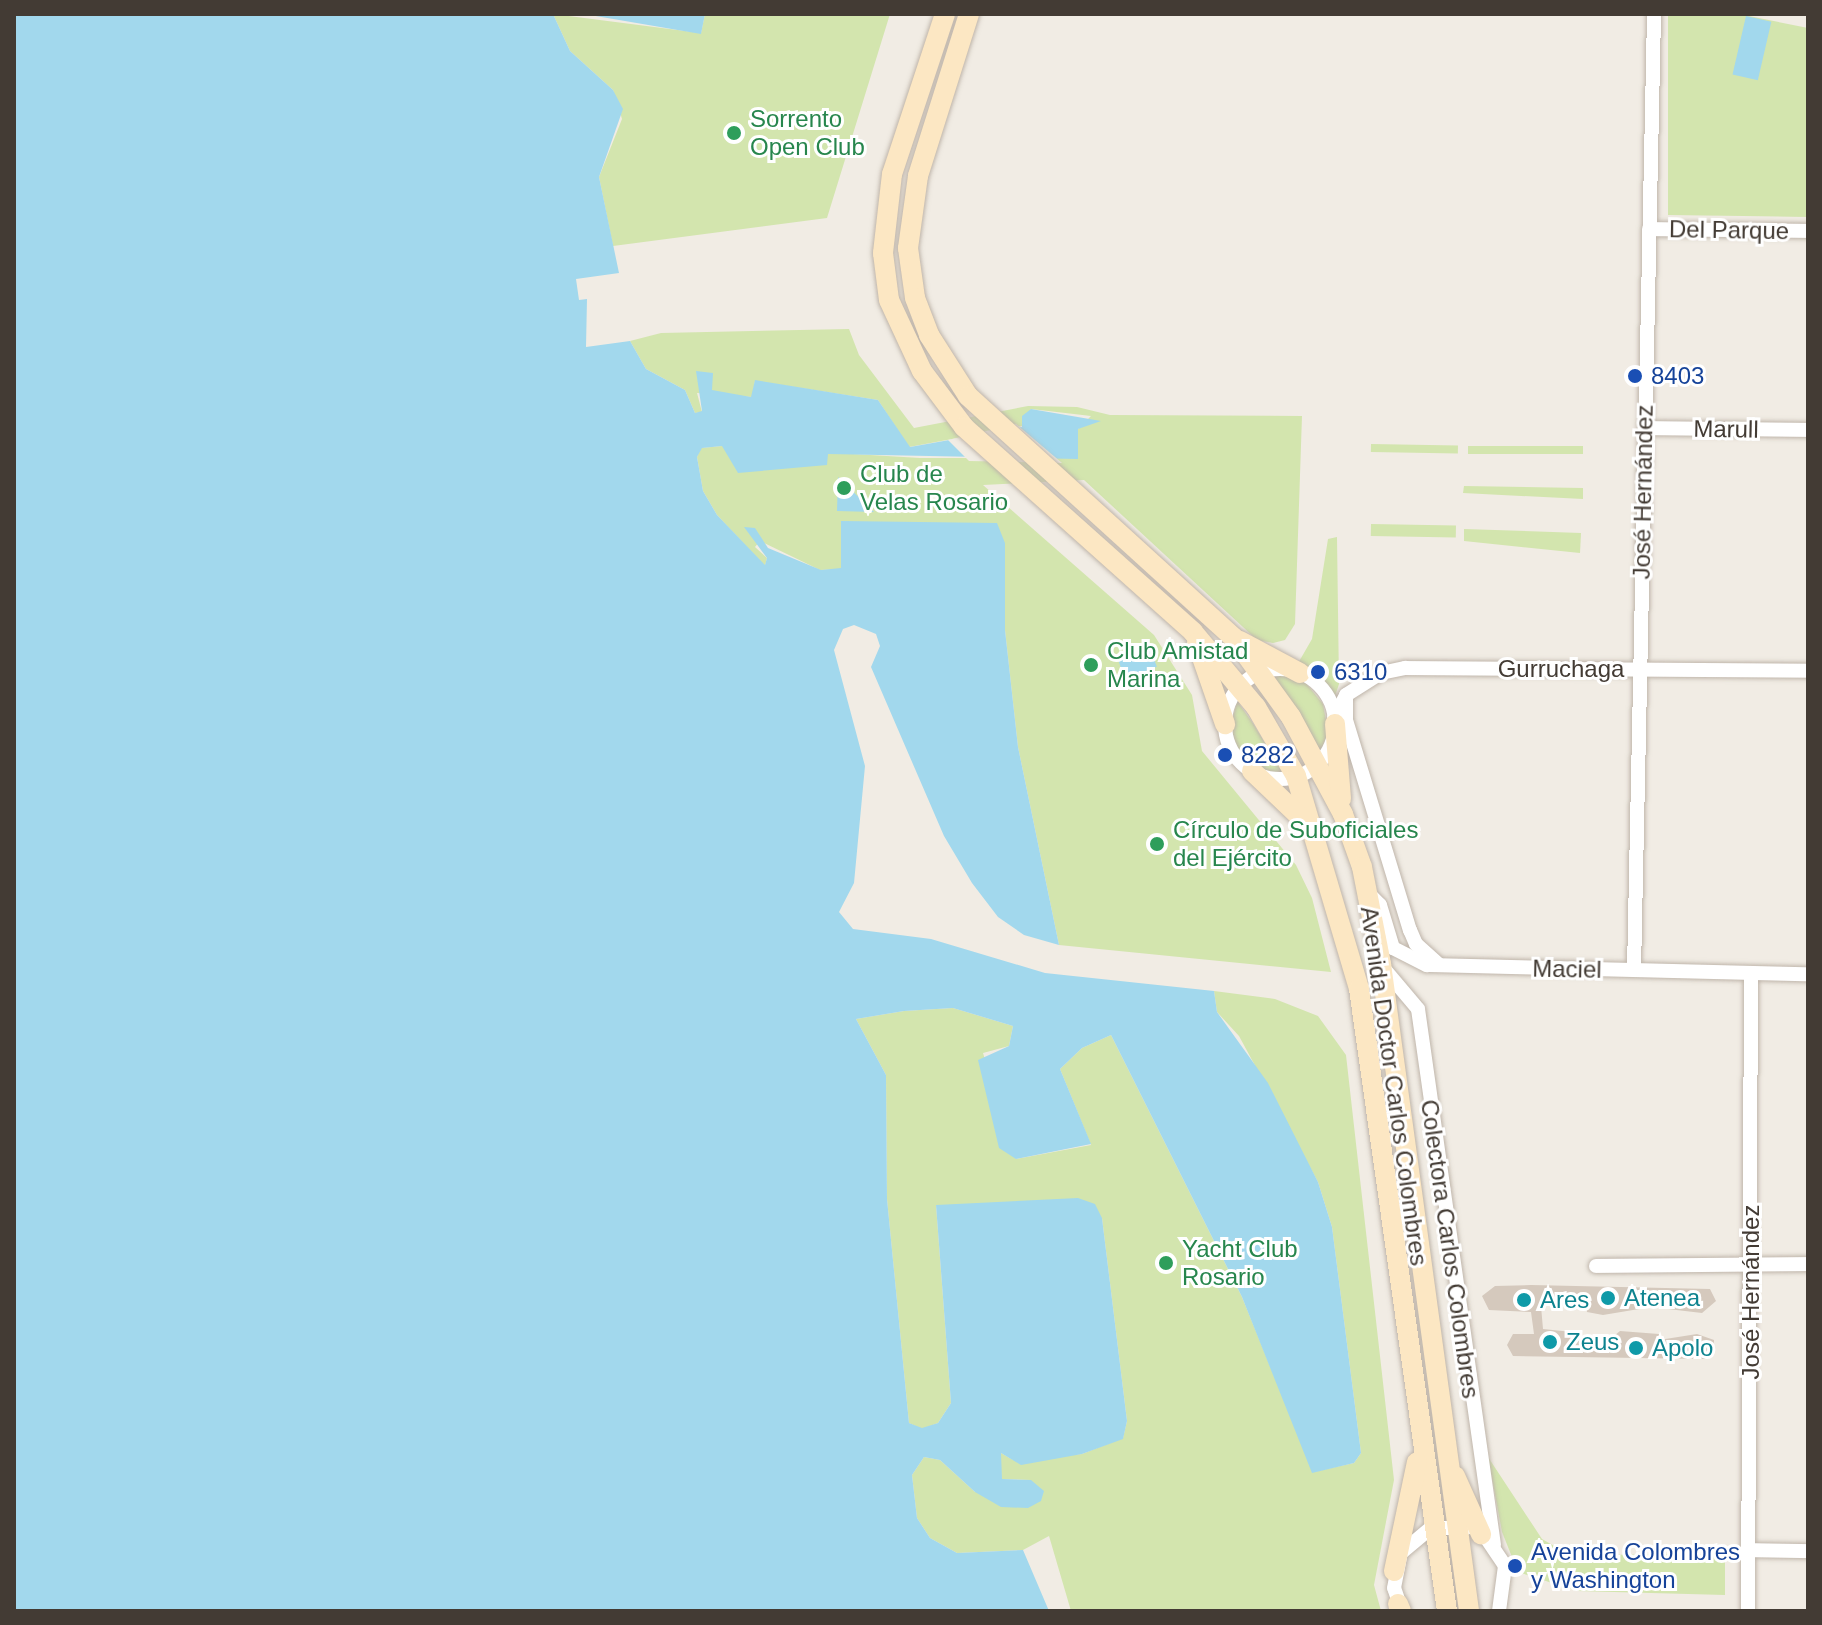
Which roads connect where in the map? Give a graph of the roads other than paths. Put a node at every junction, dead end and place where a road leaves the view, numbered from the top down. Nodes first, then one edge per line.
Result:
1 (945, 14) edge
2 (969, 14) edge
3 (1654, 14) edge
4 (1649, 229) junction
5 (1808, 231) edge
6 (1645, 428) junction
7 (1808, 430) edge
8 (1193, 632) junction
9 (1234, 638) junction
10 (1639, 670) junction
11 (1808, 671) edge
12 (1261, 673) junction
13 (1300, 673) junction
14 (1240, 686) junction
15 (1336, 715) junction
16 (1225, 724) junction
17 (1318, 763) junction
18 (1252, 771) junction
19 (1296, 776) junction
20 (1343, 814) junction
21 (1316, 832) junction
22 (1367, 892) junction
23 (1381, 964) junction
24 (1441, 966) junction
25 (1634, 970) junction
26 (1751, 973) junction
27 (1808, 974) edge
28 (1752, 1264) junction
29 (1808, 1264) edge
30 (1596, 1266) dead end
31 (1421, 1438) junction
32 (1445, 1454) junction
33 (1455, 1525) junction
34 (1431, 1528) junction
35 (1487, 1540) junction
36 (1748, 1550) junction
37 (1808, 1551) edge
38 (1394, 1571) junction
39 (1400, 1609) edge
40 (1447, 1611) edge
41 (1469, 1611) edge
42 (1499, 1611) edge
43 (1748, 1611) edge

1 - 8 main road, Avenida Doctor Carlos Colombres
2 - 9 main road, Avenida Doctor Carlos Colombres
3 - 4 street, José Hernández
4 - 5 street, Del Parque
4 - 6 street, José Hernández
6 - 7 street, Marull
6 - 10 street, José Hernández
8 - 14 main road, Avenida Doctor Carlos Colombres
8 - 16 main road
9 - 12 main road, Avenida Doctor Carlos Colombres
9 - 13 main road
10 - 11 street, Gurruchaga
10 - 15 street, Gurruchaga
10 - 25 street, José Hernández
12 - 13 street
12 - 14 street
12 - 17 main road, Avenida Doctor Carlos Colombres
13 - 15 street
14 - 16 street
14 - 19 main road, Avenida Doctor Carlos Colombres
15 - 17 street, Gurruchaga
15 - 20 main road
15 - 24 street
16 - 18 street
17 - 19 street
17 - 20 main road, Avenida Doctor Carlos Colombres
18 - 19 street
18 - 21 main road
19 - 21 main road, Avenida Doctor Carlos Colombres
20 - 22 main road, Avenida Doctor Carlos Colombres
21 - 31 main road, Avenida Doctor Carlos Colombres
22 - 23 main road, Avenida Doctor Carlos Colombres
22 - 24 street, Maciel
23 - 32 main road, Avenida Doctor Carlos Colombres
23 - 35 street, Colectora Carlos Colombres
24 - 25 street, Maciel
25 - 26 street, Maciel
26 - 27 street, Maciel
26 - 28 street, José Hernández
28 - 29 street
28 - 30 street
28 - 36 street, José Hernández
31 - 34 main road, Avenida Doctor Carlos Colombres
31 - 38 main road
32 - 33 main road, Avenida Doctor Carlos Colombres
32 - 35 main road
33 - 34 street
33 - 35 street
33 - 41 main road, Avenida Doctor Carlos Colombres
34 - 38 street
34 - 40 main road, Avenida Doctor Carlos Colombres
35 - 42 street, Colectora Carlos Colombres
36 - 37 street
36 - 43 street, José Hernández
38 - 39 street

